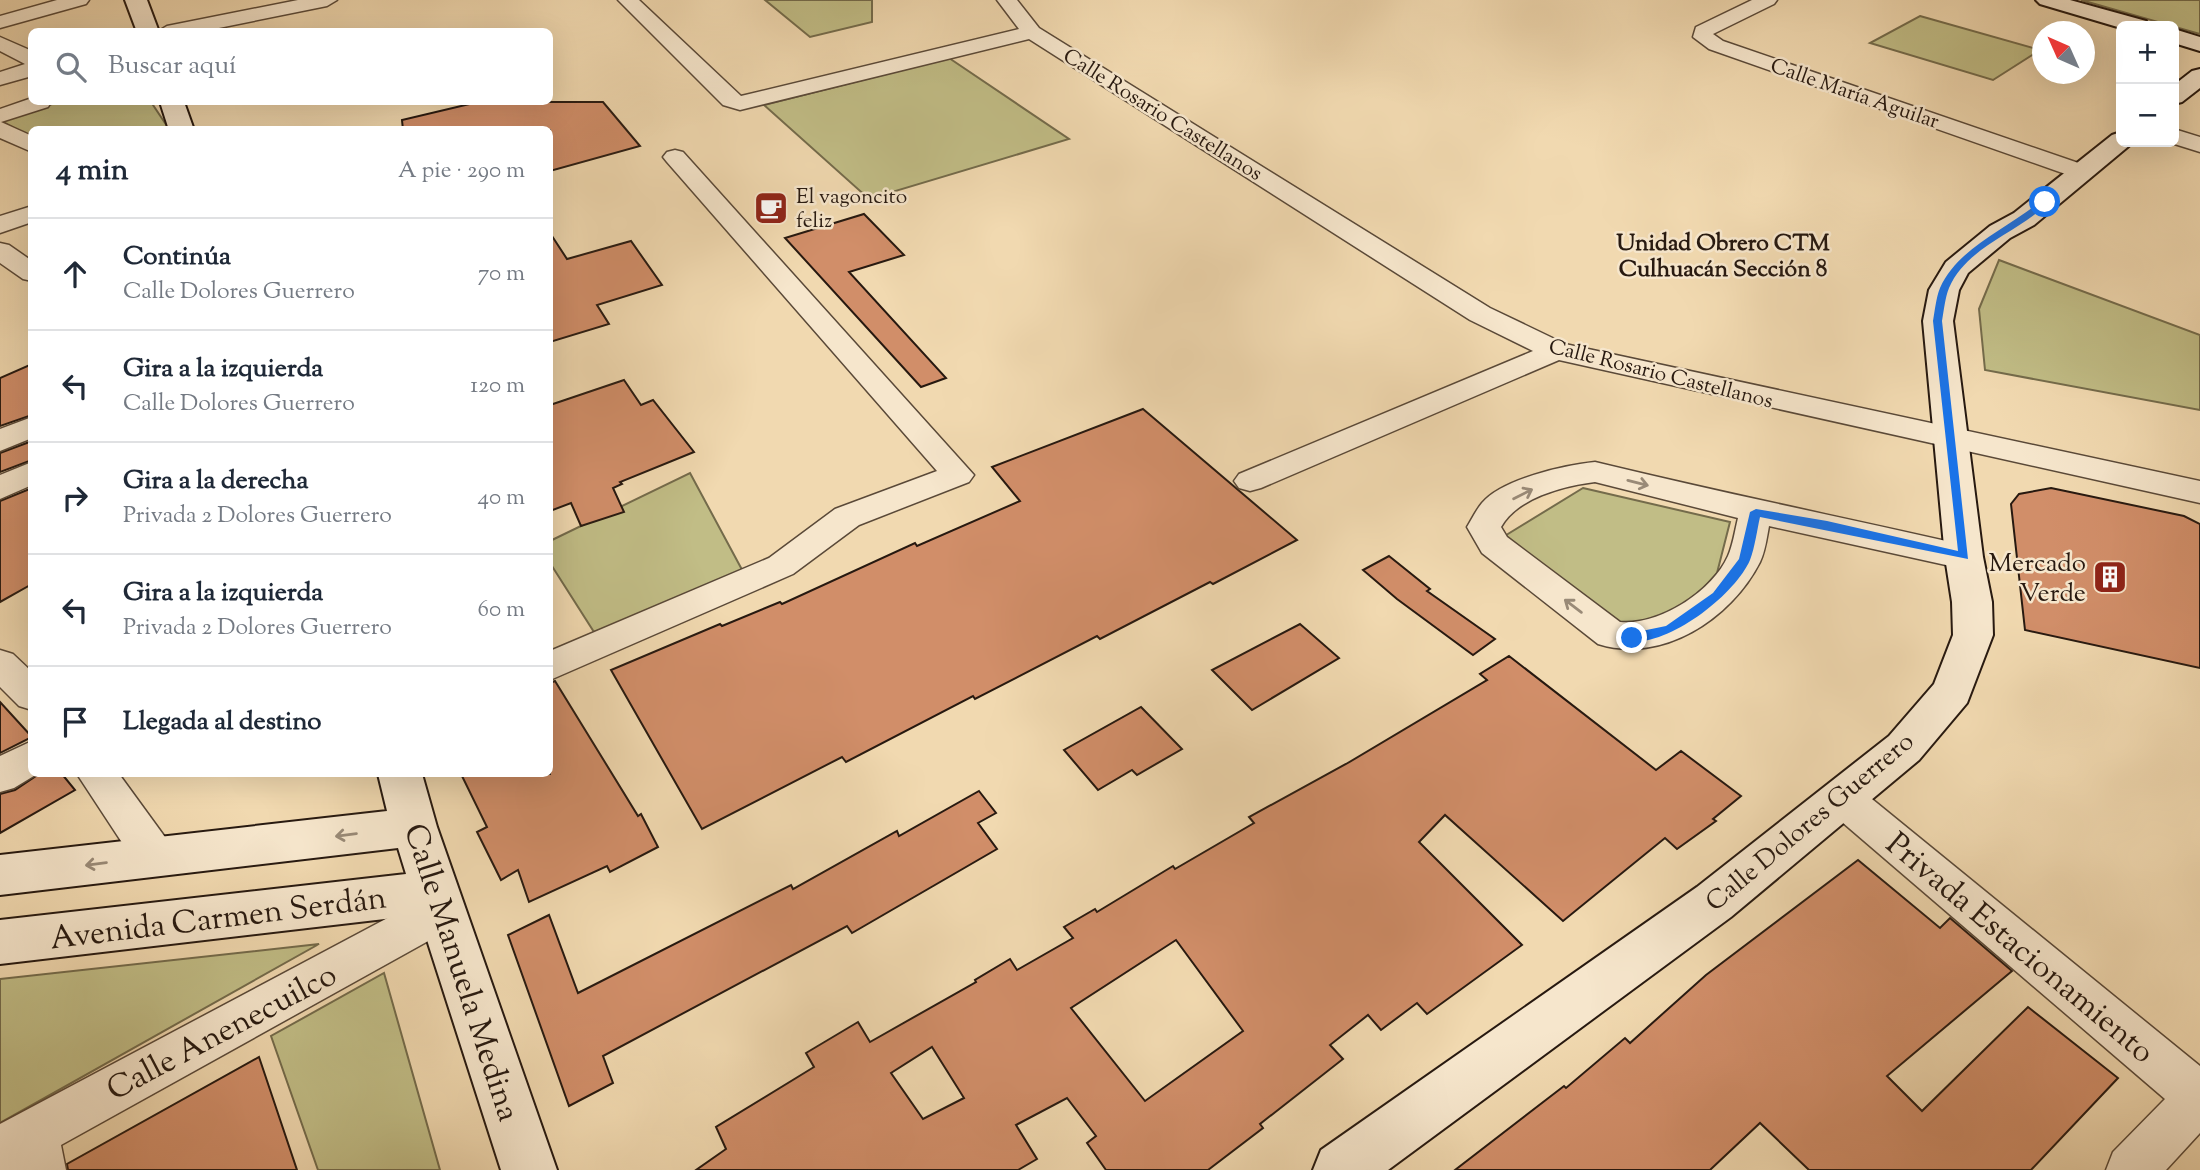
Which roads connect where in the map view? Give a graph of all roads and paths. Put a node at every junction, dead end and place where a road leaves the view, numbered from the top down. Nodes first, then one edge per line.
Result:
1 (79, 0) edge
2 (136, 0) edge
3 (327, 0) edge
4 (628, 0) edge
5 (1007, 0) edge
6 (1767, 0) edge
7 (2047, 0) edge
8 (2120, 21) edge
9 (0, 22) edge
10 (146, 28) edge
11 (187, 28) edge
12 (1032, 32) junction
13 (2179, 38) edge
14 (2200, 44) edge
15 (3, 47) edge
16 (28, 58) edge
17 (28, 70) edge
18 (2200, 76) edge
19 (0, 79) edge
20 (2179, 93) edge
21 (31, 105) edge
22 (173, 105) edge
23 (0, 116) edge
24 (181, 126) edge
25 (0, 129) edge
26 (2179, 138) edge
27 (28, 143) edge
28 (2116, 144) edge
29 (2200, 145) edge
30 (675, 157) dead end
31 (2082, 172) junction
32 (28, 214) edge
33 (0, 225) edge
34 (0, 251) edge
35 (28, 270) edge
36 (1556, 351) junction
37 (1951, 438) junction
38 (28, 474) edge
39 (1250, 481) dead end
40 (0, 488) edge
41 (2200, 492) edge
42 (1756, 512) junction
43 (1964, 557) junction
44 (0, 664) edge
45 (553, 665) edge
46 (28, 692) edge
47 (28, 759) edge
48 (0, 776) edge
49 (99, 777) edge
50 (401, 777) edge
51 (1842, 798) junction
52 (414, 827) junction
53 (155, 857) junction
54 (0, 875) edge
55 (439, 901) junction
56 (0, 942) edge
57 (2200, 1097) edge
58 (25, 1151) edge
59 (529, 1170) edge
60 (1341, 1170) edge
61 (2131, 1170) edge

1 - 9 street
2 - 10 street
3 - 11 street
4 - 12 street
5 - 12 street, Calle Rosario Castellanos
6 - 31 street, Calle María Aguilar
7 - 8 street
12 - 36 street, Calle Rosario Castellanos
13 - 14 street
15 - 16 street
17 - 19 street
18 - 20 street
21 - 23 street
22 - 24 street
25 - 27 street
26 - 29 street
28 - 31 street, Calle Dolores Guerrero
30 - 45 street
31 - 37 street, Calle Dolores Guerrero
32 - 33 street
34 - 35 street
36 - 37 street, Calle Rosario Castellanos
36 - 39 street
37 - 41 street, Calle Rosario Castellanos
37 - 43 street, Calle Dolores Guerrero
38 - 40 street
42 -> 42 street
42 - 43 street
43 - 51 street, Calle Dolores Guerrero
44 - 46 street
47 - 48 street
49 - 53 street
50 - 52 street, Calle Manuela Medina
51 - 57 street, Privada Estacionamiento
51 - 60 street, Calle Dolores Guerrero
52 -> 53 street
52 - 55 street, Calle Manuela Medina
53 -> 54 street
55 - 56 street, Avenida Carmen Serdán
55 - 58 street, Calle Anenecuilco
55 - 59 street, Calle Manuela Medina
57 - 61 street, Privada Estacionamiento

